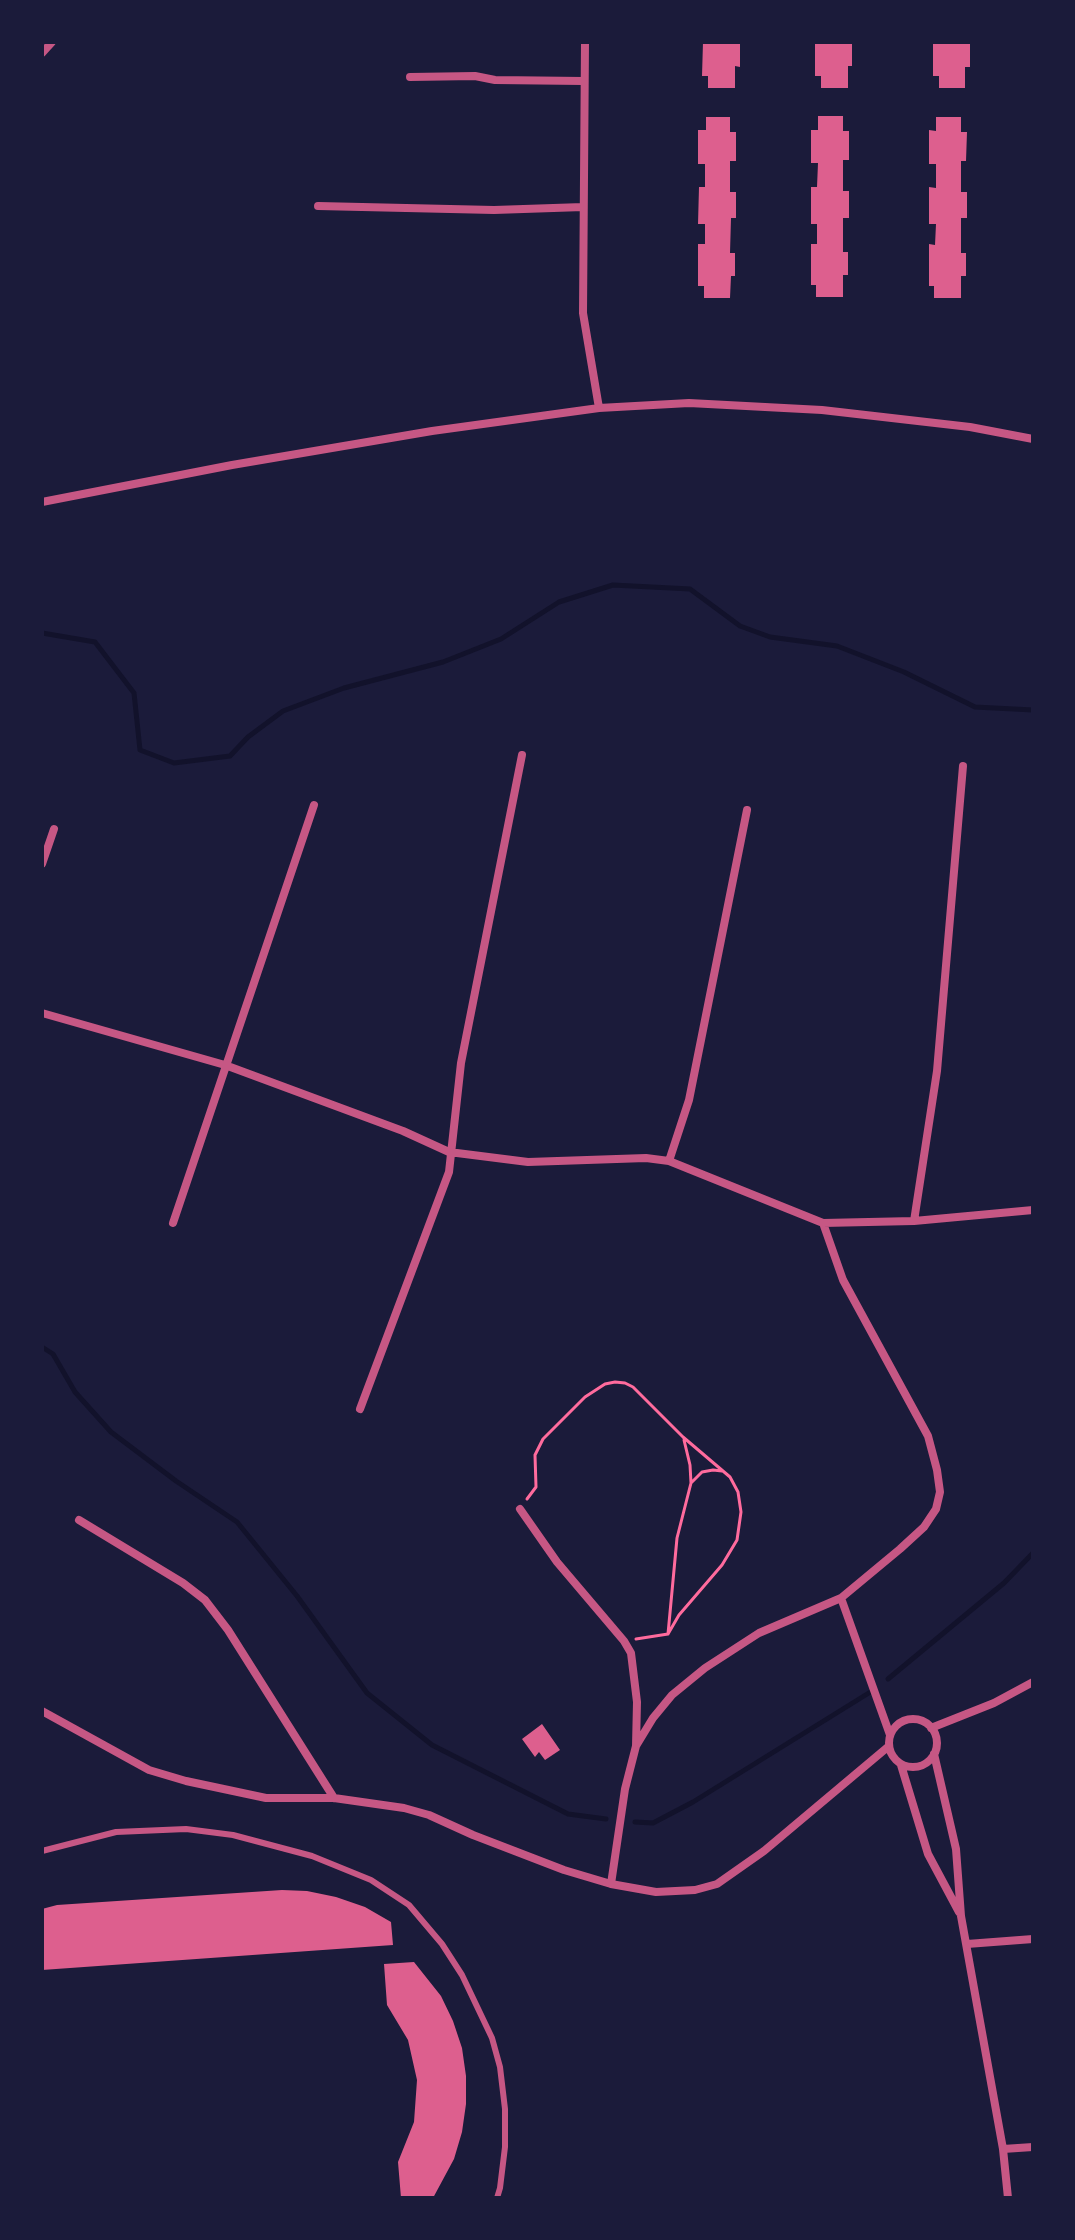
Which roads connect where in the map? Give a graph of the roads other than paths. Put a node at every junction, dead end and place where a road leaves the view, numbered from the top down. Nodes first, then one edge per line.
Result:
1 (52, 42) edge
2 (585, 42) edge
3 (42, 53) edge
4 (410, 77) dead end
5 (583, 81) junction
6 (318, 206) dead end
7 (583, 207) junction
8 (599, 408) junction
9 (1033, 439) edge
10 (42, 502) edge
11 (522, 755) dead end
12 (963, 766) dead end
13 (314, 805) dead end
14 (747, 810) dead end
15 (54, 829) dead end
16 (42, 864) edge
17 (42, 1013) edge
18 (225, 1065) junction
19 (449, 1152) junction
20 (669, 1161) junction
21 (1033, 1210) edge
22 (914, 1221) junction
23 (173, 1223) dead end
24 (823, 1223) junction
25 (360, 1409) dead end
26 (520, 1509) road end
27 (79, 1520) dead end
28 (841, 1598) junction
29 (1033, 1682) edge
30 (42, 1711) edge
31 (931, 1728) junction
32 (890, 1735) junction
33 (636, 1746) junction
34 (889, 1746) junction
35 (934, 1754) junction
36 (901, 1765) junction
37 (334, 1798) junction
38 (42, 1851) edge
39 (611, 1884) junction
40 (961, 1916) junction
41 (1033, 1939) edge
42 (967, 1944) junction
43 (1033, 2147) edge
44 (1003, 2149) junction
45 (497, 2198) edge
46 (1008, 2198) edge

1 - 3 street
2 - 5 street
4 - 5 street
5 - 7 street
6 - 7 street
7 - 8 street
8 - 9 street
8 - 10 street
11 - 19 street
12 - 22 street
13 - 18 street
14 - 20 street
15 - 16 street
17 - 18 street
18 - 19 street
18 - 23 street
19 - 20 street
19 - 25 street
20 - 24 street
21 - 22 street
22 - 24 street
24 - 28 street
26 - 33 street
27 - 37 street
28 - 32 street
28 - 33 street
29 - 31 street
30 - 37 street
31 - 32 street
31 - 35 street
32 - 34 street
33 - 39 street
34 - 36 street
34 - 39 street
35 - 36 street
35 - 40 street
36 - 40 street
37 - 39 street
38 - 45 lane
40 - 42 street
41 - 42 street
42 - 44 street
43 - 44 street
44 - 46 street

